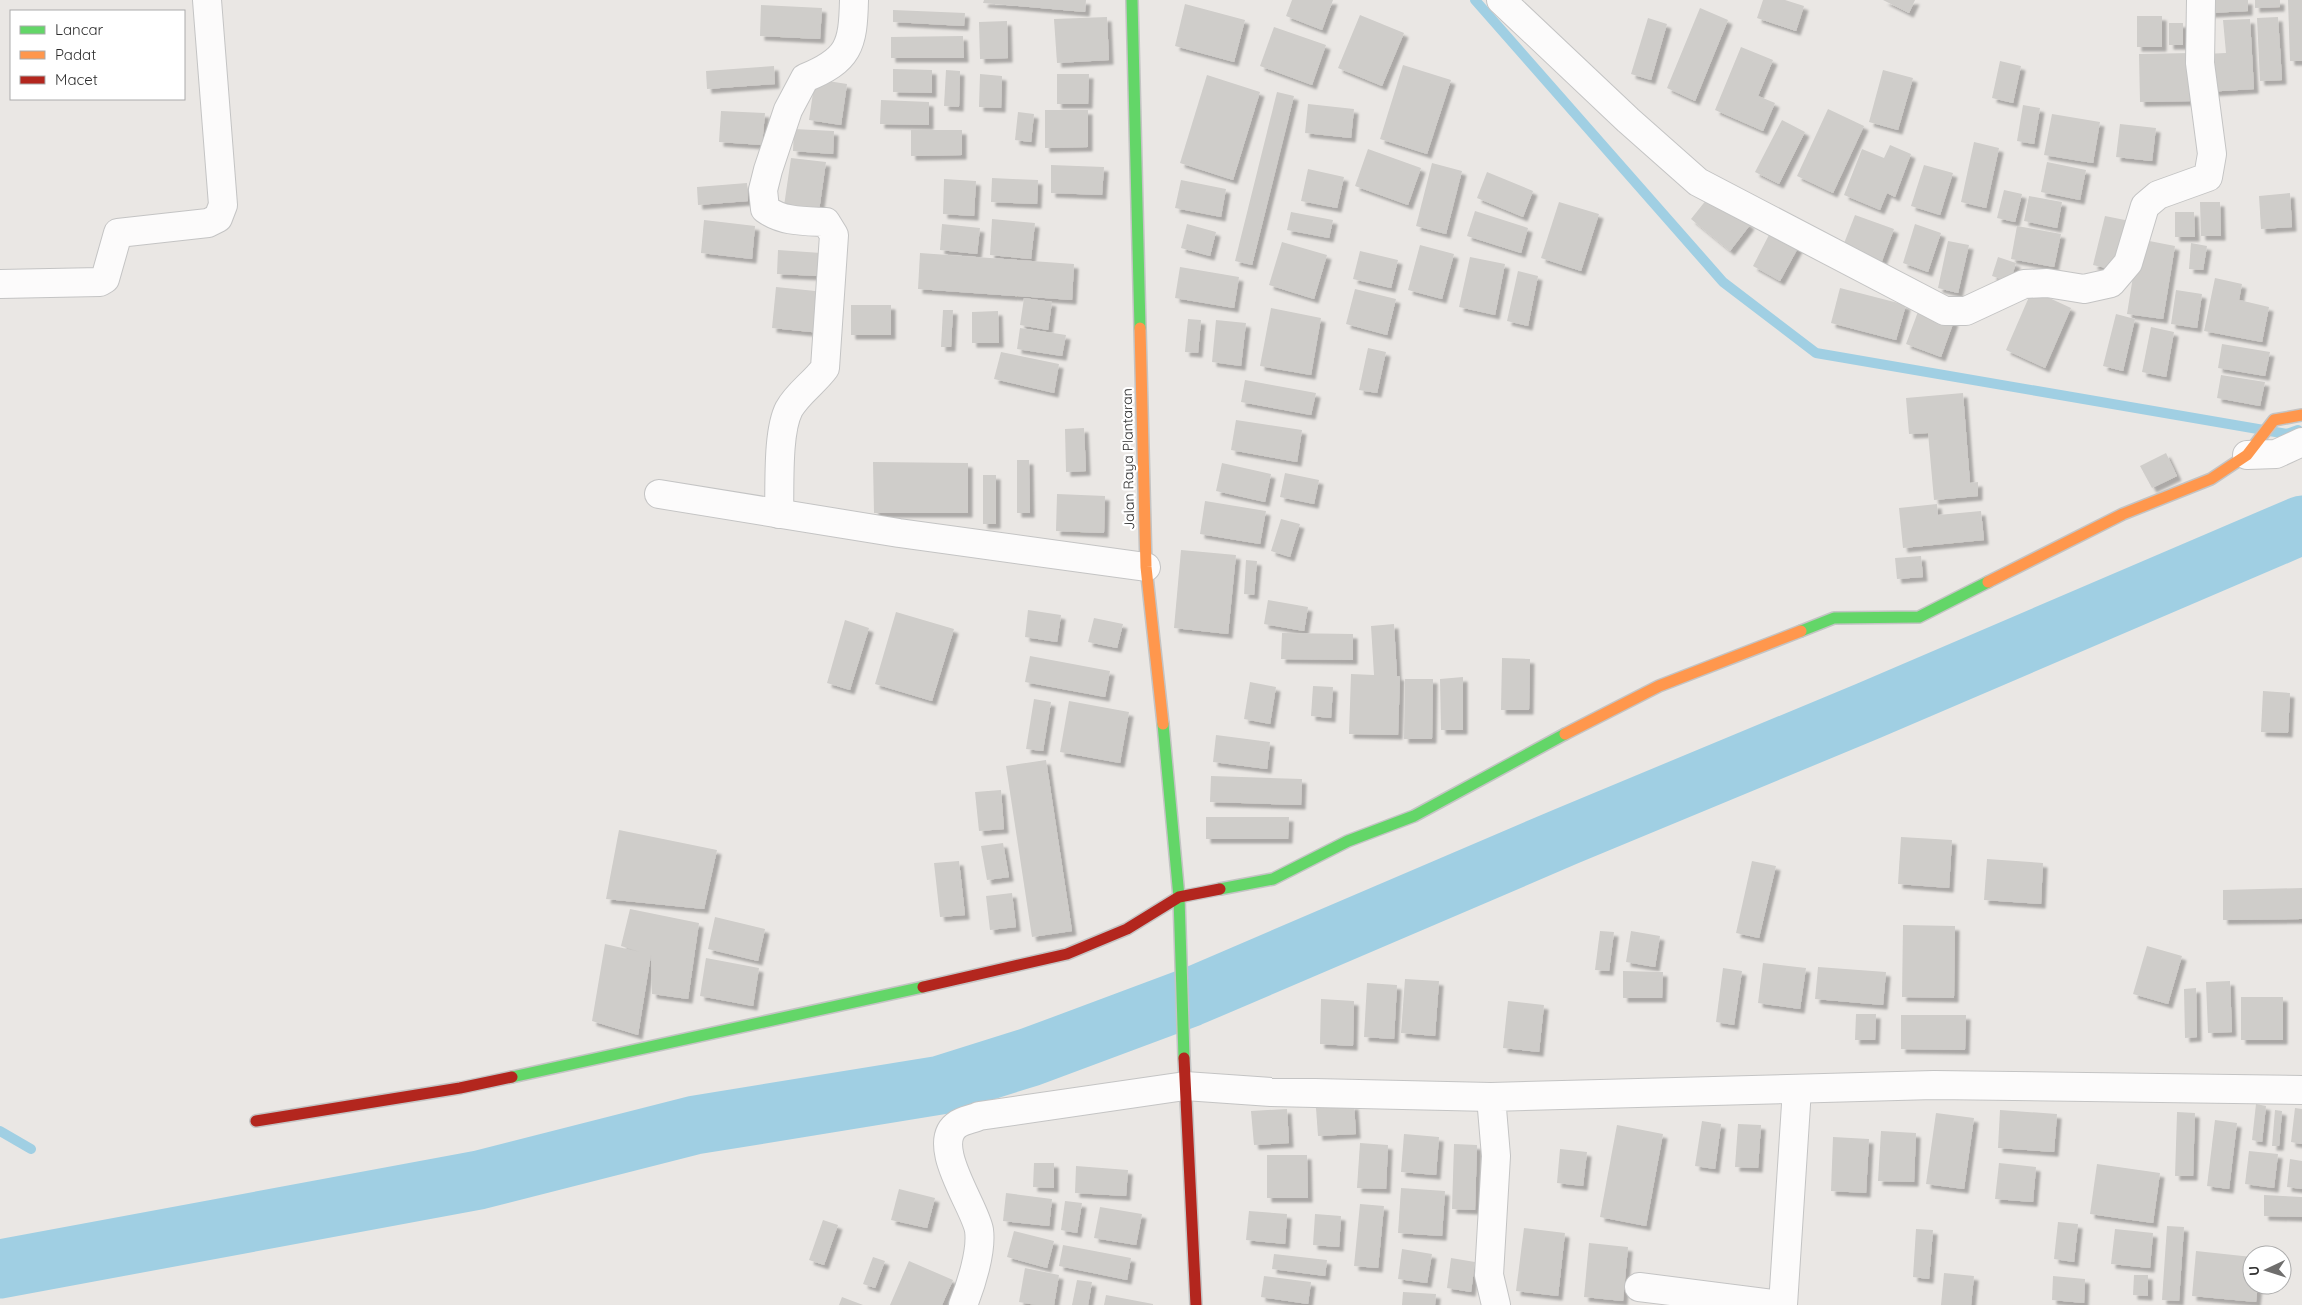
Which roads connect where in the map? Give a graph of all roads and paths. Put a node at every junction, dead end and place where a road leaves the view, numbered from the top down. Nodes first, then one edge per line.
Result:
1 (207, 0) edge
2 (854, 0) edge
3 (1132, 0) edge
4 (1501, 0) edge
5 (2201, 0) edge
6 (0, 284) edge
7 (2302, 415) edge
8 (2301, 445) edge
9 (2254, 447) junction
10 (659, 494) dead end
11 (779, 514) junction
12 (1146, 567) junction
13 (1179, 897) junction
14 (1185, 1074) junction
15 (1797, 1089) junction
16 (2302, 1090) edge
17 (1491, 1097) junction
18 (256, 1122) dead end
19 (1640, 1287) dead end
20 (964, 1305) edge
21 (1196, 1305) edge
22 (1496, 1305) edge
23 (1783, 1305) edge

1 - 6 street
2 - 11 street
3 - 12 street, Jalan Raya Plantaran
4 - 5 street
7 - 9 street
8 - 9 street
9 - 13 street
10 - 11 street
11 - 12 street
12 - 13 street, Jalan Raya Plantaran
13 - 14 street, Jalan Raya Plantaran
13 - 18 street
14 - 17 street
14 - 20 street
14 - 21 street, Jalan Raya Plantaran
15 - 16 street
15 - 17 street
15 - 23 street
17 - 22 street
19 - 23 street

